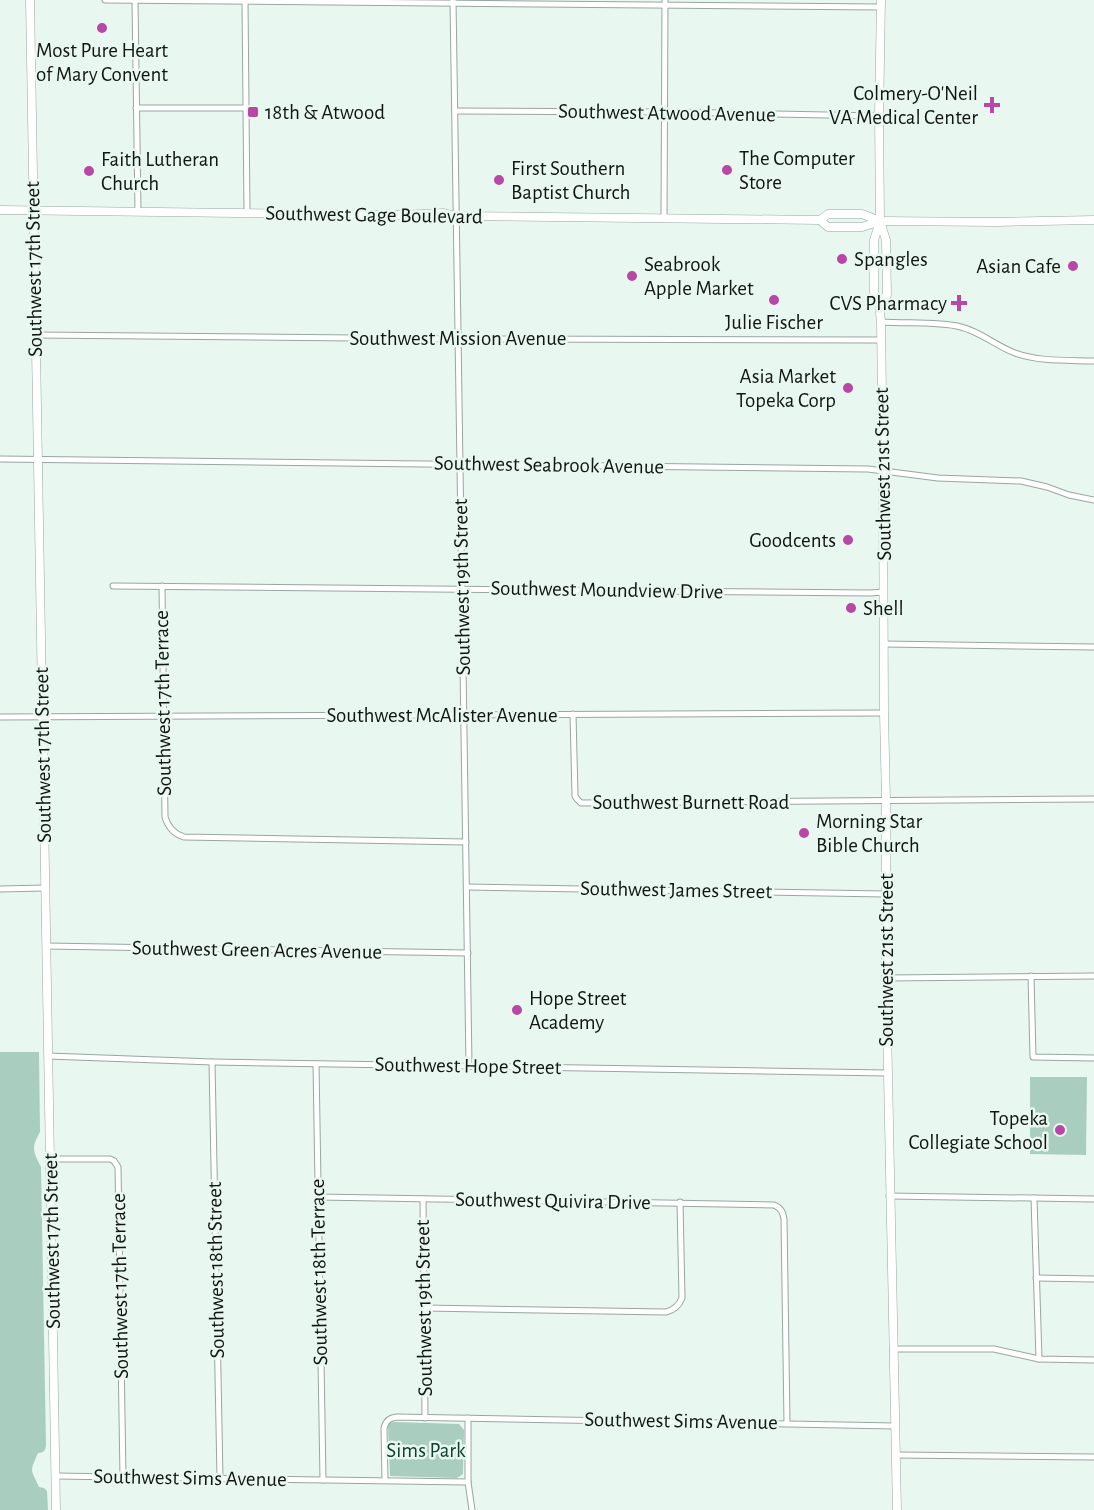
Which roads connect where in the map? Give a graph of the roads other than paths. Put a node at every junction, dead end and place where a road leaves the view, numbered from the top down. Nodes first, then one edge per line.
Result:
1 (30, 0) edge
2 (105, 0) edge
3 (135, 0) edge
4 (245, 1) edge
5 (453, 2) edge
6 (665, 3) edge
7 (881, 3) edge
8 (136, 108) junction
9 (246, 108) junction
10 (454, 111) junction
11 (664, 112) junction
12 (879, 116) junction
13 (0, 210) edge
14 (33, 210) junction
15 (138, 212) junction
16 (247, 213) junction
17 (455, 216) junction
18 (664, 217) junction
19 (820, 220) junction
20 (1094, 220) edge
21 (880, 221) junction
22 (879, 303) junction
23 (881, 322) junction
24 (35, 334) junction
25 (458, 339) junction
26 (881, 340) junction
27 (1094, 361) edge
28 (37, 458) junction
29 (0, 459) edge
30 (460, 464) junction
31 (884, 470) junction
32 (1094, 500) edge
33 (113, 586) dead end
34 (162, 586) junction
35 (462, 589) junction
36 (884, 592) junction
37 (884, 644) junction
38 (1094, 647) edge
39 (884, 713) junction
40 (573, 714) junction
41 (464, 716) junction
42 (0, 717) edge
43 (42, 717) junction
44 (164, 717) junction
45 (1094, 799) edge
46 (886, 801) junction
47 (466, 842) junction
48 (467, 887) junction
49 (45, 888) junction
50 (0, 889) edge
51 (886, 894) junction
52 (46, 946) junction
53 (468, 953) junction
54 (1031, 976) junction
55 (1094, 976) edge
56 (886, 978) junction
57 (48, 1056) junction
58 (1094, 1058) edge
59 (212, 1062) junction
60 (316, 1064) junction
61 (470, 1066) junction
62 (887, 1073) junction
63 (50, 1159) junction
64 (889, 1196) junction
65 (318, 1197) junction
66 (1034, 1198) junction
67 (423, 1199) junction
68 (1094, 1199) edge
69 (680, 1202) junction
70 (1036, 1278) junction
71 (1094, 1279) edge
72 (424, 1308) junction
73 (893, 1348) junction
74 (1039, 1359) junction
75 (1094, 1360) edge
76 (426, 1418) junction
77 (468, 1418) junction
78 (787, 1423) junction
79 (895, 1426) junction
80 (896, 1455) junction
81 (1094, 1457) edge
82 (56, 1476) junction
83 (123, 1477) junction
84 (220, 1478) junction
85 (323, 1480) junction
86 (385, 1480) junction
87 (468, 1482) junction
88 (56, 1510) edge
89 (472, 1510) edge
90 (897, 1510) edge

1 - 14 main road, Southwest 17th Street
2 - 3 street
3 - 4 street
3 - 8 street
4 - 5 street
4 - 9 street
5 - 6 street
5 - 10 street, Southwest 19th Street
6 - 7 street
6 - 11 street
7 - 12 main road, Southwest 21st Street
8 - 9 street
8 - 15 street
9 - 16 street
10 - 11 street, Southwest Atwood Avenue
10 - 17 street, Southwest 19th Street
11 - 12 street, Southwest Atwood Avenue
11 - 18 street
12 - 21 main road, Southwest 21st Street
13 - 14 main road, Southwest Gage Boulevard
14 - 15 main road, Southwest Gage Boulevard
14 - 24 main road, Southwest 17th Street
15 - 16 main road, Southwest Gage Boulevard
16 - 17 main road, Southwest Gage Boulevard
17 - 18 main road, Southwest Gage Boulevard
17 - 25 street, Southwest 19th Street
18 - 19 main road, Southwest Gage Boulevard
19 - 21 main road, Southwest Gage Boulevard
19 - 21 main road, Southwest Gage Boulevard
20 - 21 main road, Southwest Gage Boulevard
21 - 22 main road, Southwest 21st Street
21 - 22 main road, Southwest 21st Street
22 - 23 main road, Southwest 21st Street
23 - 26 main road, Southwest 21st Street
23 - 27 street
24 - 25 street, Southwest Mission Avenue
24 - 28 main road, Southwest 17th Street
25 - 26 street, Southwest Mission Avenue
25 - 30 street, Southwest 19th Street
26 - 31 main road, Southwest 21st Street
28 - 29 street, Southwest Seabrook Avenue
28 - 30 street, Southwest Seabrook Avenue
28 - 43 main road, Southwest 17th Street
30 - 31 street, Southwest Seabrook Avenue
30 - 35 street, Southwest 19th Street
31 - 32 street, Southwest Seabrook Avenue
31 - 36 main road, Southwest 21st Street
33 - 34 street, Southwest Moundview Drive
34 - 35 street, Southwest Moundview Drive
34 - 44 street, Southwest 17th Terrace
35 - 36 street, Southwest Moundview Drive
35 - 41 street, Southwest 19th Street
36 - 37 main road, Southwest 21st Street
37 - 38 street
37 - 39 main road, Southwest 21st Street
39 - 40 street, Southwest McAlister Avenue
39 - 46 main road, Southwest 21st Street
40 - 41 street, Southwest McAlister Avenue
40 - 46 street, Southwest Burnett Road
41 - 44 street, Southwest McAlister Avenue
41 - 47 street, Southwest 19th Street
42 - 43 street, Southwest McAlister Avenue
43 - 44 street, Southwest McAlister Avenue
43 - 49 main road, Southwest 17th Street
44 - 47 street, Southwest 17th Terrace
45 - 46 street, Southwest Burnett Road
46 - 51 main road, Southwest 21st Street
47 - 48 street, Southwest 19th Street
48 - 51 street, Southwest James Street
48 - 53 street, Southwest 19th Street
49 - 50 street
49 - 52 main road, Southwest 17th Street
51 - 56 main road, Southwest 21st Street
52 - 53 street, Southwest Green Acres Avenue
52 - 57 main road, Southwest 17th Street
53 - 61 street, Southwest 19th Street
54 - 55 street
54 - 56 street
54 - 58 street
56 - 62 main road, Southwest 21st Street
57 - 59 street, Southwest Hope Street
57 - 63 main road, Southwest 17th Street
59 - 60 street, Southwest Hope Street
59 - 84 street, Southwest 18th Street
60 - 61 street, Southwest Hope Street
60 - 65 street, Southwest 18th Terrace
61 - 62 street, Southwest Hope Street
62 - 64 main road, Southwest 21st Street
63 - 82 main road, Southwest 17th Street
63 - 83 street, Southwest 17th Terrace
64 - 66 street
64 - 73 main road, Southwest 21st Street
65 - 67 street, Southwest Quivira Drive
65 - 85 street, Southwest 18th Terrace
66 - 68 street
66 - 70 street
67 - 69 street, Southwest Quivira Drive
67 - 72 street, Southwest 19th Street
69 - 72 street
69 - 78 street, Southwest Quivira Drive
70 - 71 street
70 - 74 street
72 - 76 street, Southwest 19th Street
73 - 74 street
73 - 79 main road, Southwest 21st Street
74 - 75 street
76 - 77 street, Southwest Sims Avenue
76 - 86 street, Southwest Sims Avenue
77 - 78 street, Southwest Sims Avenue
77 - 87 street
78 - 79 street, Southwest Sims Avenue
79 - 80 main road, Southwest 21st Street
80 - 81 street
80 - 90 main road, Southwest 21st Street
82 - 83 street, Southwest Sims Avenue
82 - 88 main road, Southwest 17th Street
83 - 84 street, Southwest Sims Avenue
84 - 85 street, Southwest Sims Avenue
85 - 86 street, Southwest Sims Avenue
86 - 87 street, Southwest Sims Avenue
87 - 89 street

